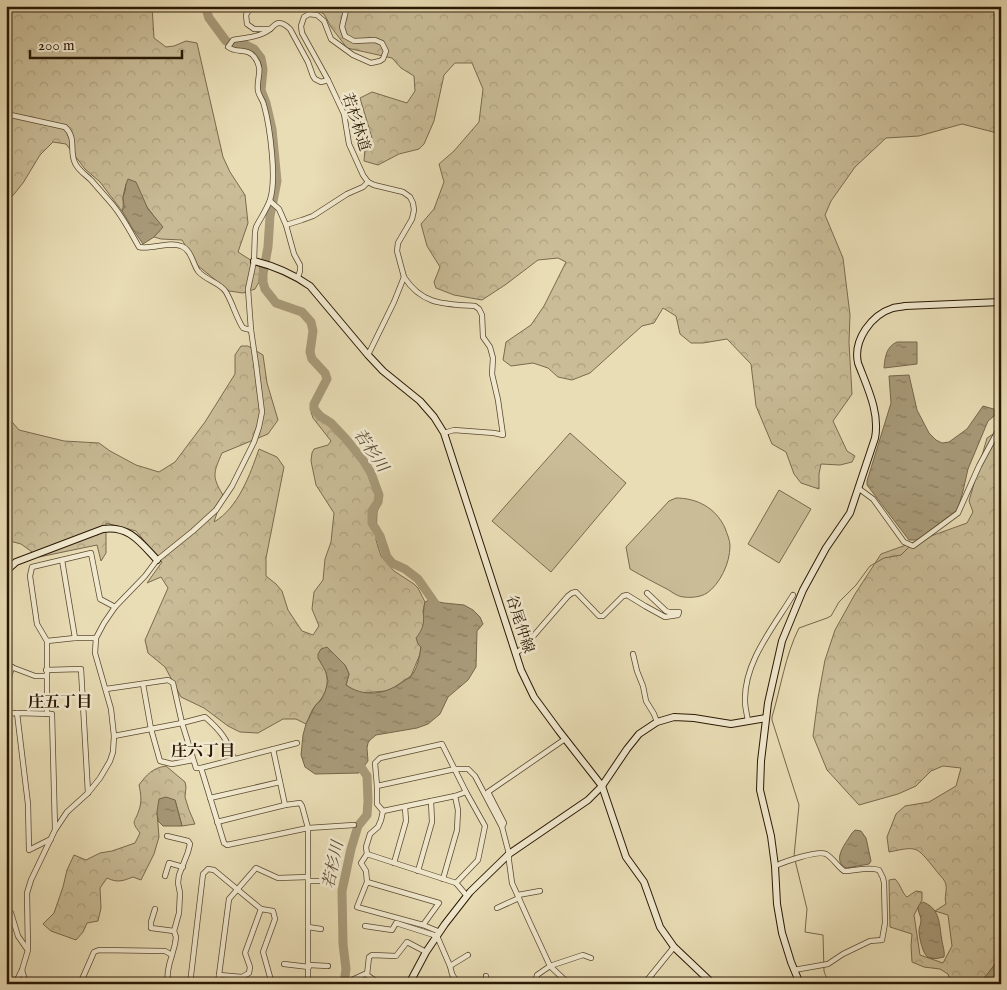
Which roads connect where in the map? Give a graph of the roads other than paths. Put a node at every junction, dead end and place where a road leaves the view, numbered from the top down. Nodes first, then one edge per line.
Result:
1 (247, 6) edge
2 (347, 6) edge
3 (270, 29) junction
4 (328, 80) junction
5 (6, 114) edge
6 (368, 182) junction
7 (270, 202) junction
8 (286, 225) junction
9 (257, 261) junction
10 (404, 277) junction
11 (298, 278) junction
12 (1001, 302) edge
13 (251, 330) junction
14 (368, 355) junction
15 (1001, 425) edge
16 (444, 433) junction
17 (858, 488) junction
18 (62, 560) junction
19 (158, 560) junction
20 (6, 571) edge
21 (647, 593) dead end
22 (793, 595) dead end
23 (115, 607) junction
24 (75, 638) junction
25 (96, 638) junction
26 (47, 641) junction
27 (516, 653) junction
28 (633, 654) dead end
29 (6, 665) edge
30 (12, 667) junction
31 (46, 670) junction
32 (46, 676) junction
33 (7, 684) edge
34 (144, 684) junction
35 (106, 689) junction
36 (17, 713) junction
37 (6, 714) edge
38 (47, 714) junction
39 (766, 718) junction
40 (748, 721) junction
41 (656, 722) junction
42 (182, 723) junction
43 (151, 729) junction
44 (114, 736) junction
45 (565, 739) junction
46 (297, 743) dead end
47 (273, 749) junction
48 (234, 759) junction
49 (194, 760) junction
50 (201, 768) junction
51 (455, 769) junction
52 (280, 782) junction
53 (376, 786) junction
54 (602, 786) junction
55 (466, 792) junction
56 (88, 793) junction
57 (455, 796) junction
58 (210, 798) junction
59 (431, 801) junction
60 (286, 805) junction
61 (405, 806) junction
62 (383, 811) junction
63 (217, 822) junction
64 (354, 826) dead end
65 (502, 827) junction
66 (308, 828) junction
67 (55, 830) junction
68 (167, 836) dead end
69 (51, 839) junction
70 (366, 854) junction
71 (509, 854) junction
72 (394, 863) junction
73 (775, 866) junction
74 (183, 867) junction
75 (418, 871) junction
76 (165, 876) dead end
77 (308, 879) junction
78 (443, 879) junction
79 (333, 881) dead end
80 (367, 882) junction
81 (456, 883) junction
82 (237, 889) junction
83 (540, 891) dead end
84 (467, 896) junction
85 (518, 897) junction
86 (6, 906) edge
87 (498, 908) dead end
88 (155, 909) dead end
89 (261, 909) junction
90 (423, 925) junction
91 (365, 926) dead end
92 (308, 927) junction
93 (321, 929) dead end
94 (174, 931) junction
95 (438, 934) junction
96 (674, 947) junction
97 (28, 950) junction
98 (426, 952) junction
99 (172, 955) junction
100 (468, 955) dead end
101 (591, 958) dead end
102 (284, 964) dead end
103 (309, 966) junction
104 (328, 966) dead end
105 (450, 966) junction
106 (550, 966) junction
107 (22, 970) junction
108 (794, 970) junction
109 (367, 973) junction
110 (219, 975) junction
111 (486, 976) dead end
112 (354, 979) dead end
113 (15, 984) edge
114 (26, 984) edge
115 (80, 984) edge
116 (168, 984) edge
117 (190, 984) edge
118 (218, 984) edge
119 (272, 984) edge
120 (308, 984) edge
121 (380, 984) edge
122 (409, 984) edge
123 (458, 984) edge
124 (487, 984) edge
125 (535, 984) edge
126 (569, 984) edge
127 (644, 984) edge
128 (713, 984) edge
129 (800, 984) edge

1 - 3 street
2 - 4 street, 若杉林道
3 - 4 street
3 - 7 street
4 - 6 street, 若杉林道
5 - 13 street
6 - 8 street
6 - 10 street
7 - 8 street
7 - 9 street
8 - 11 street
9 - 11 street, 谷尾仲線
9 - 13 street
10 - 14 street
10 - 16 street
11 - 14 street, 谷尾仲線
12 - 17 street
13 - 19 street
14 - 16 street, 谷尾仲線
15 - 17 street
16 - 27 street, 谷尾仲線
17 - 39 street
18 - 23 street
18 - 24 street
18 - 26 street
19 - 20 street
19 - 23 street
21 - 27 street
22 - 40 street
23 - 25 street
24 - 25 street
24 - 26 street
25 - 35 street
26 - 31 street
27 - 45 street, 谷尾仲線
28 - 41 street
29 - 30 street
30 - 32 street
30 - 33 street
31 - 32 street
31 - 56 street
32 - 38 street
34 - 35 street
34 - 42 street
34 - 43 street
35 - 44 street
36 - 37 street
36 - 38 street
36 - 69 street
38 - 67 street
39 - 40 street
39 - 73 street
40 - 41 street
41 - 54 street
42 - 43 street
42 - 48 street
42 - 49 street
43 - 44 street
43 - 49 street
44 - 56 street
45 - 54 street, 谷尾仲線
45 - 65 street
46 - 47 street
47 - 48 street
47 - 52 street
48 - 50 street
49 - 50 street
50 - 58 street
51 - 53 street
51 - 53 street
51 - 55 street
51 - 65 street
52 - 58 street
52 - 60 street
53 - 62 street
54 - 71 street
54 - 96 street, 谷尾仲線
55 - 57 street
55 - 81 street
56 - 67 street
57 - 59 street
57 - 78 street
58 - 63 street
59 - 61 street
59 - 75 street
60 - 63 street
60 - 66 street
61 - 62 street
61 - 72 street
62 - 70 street
63 - 66 street
64 - 66 street
65 - 71 street
66 - 77 street
67 - 69 street
68 - 74 street
69 - 97 street
70 - 72 street
70 - 80 street
71 - 84 street
71 - 85 street
72 - 75 street
73 - 108 street
73 - 108 street
74 - 76 street
74 - 94 street
75 - 78 street
77 - 79 street
77 - 82 street
77 - 92 street
78 - 81 street
80 - 90 street
80 - 90 street
81 - 84 street
82 - 89 street
82 - 110 street
82 - 117 street
83 - 85 street
84 - 95 street
85 - 87 street
85 - 106 street
86 - 97 street
88 - 94 street
89 - 110 street
89 - 119 street
90 - 95 street
91 - 95 street
92 - 93 street
92 - 103 street
94 - 99 street
95 - 98 street
95 - 105 street
96 - 127 street
96 - 128 street, 谷尾仲線
97 - 107 street
98 - 109 street
98 - 122 street
99 - 115 street
99 - 116 street
100 - 105 street
101 - 106 street
102 - 103 street
103 - 104 street
103 - 120 street
105 - 123 street
106 - 125 street
106 - 126 street
107 - 113 street
107 - 114 street
108 - 129 street
109 - 112 street
109 - 121 street
110 - 118 street
111 - 124 street

